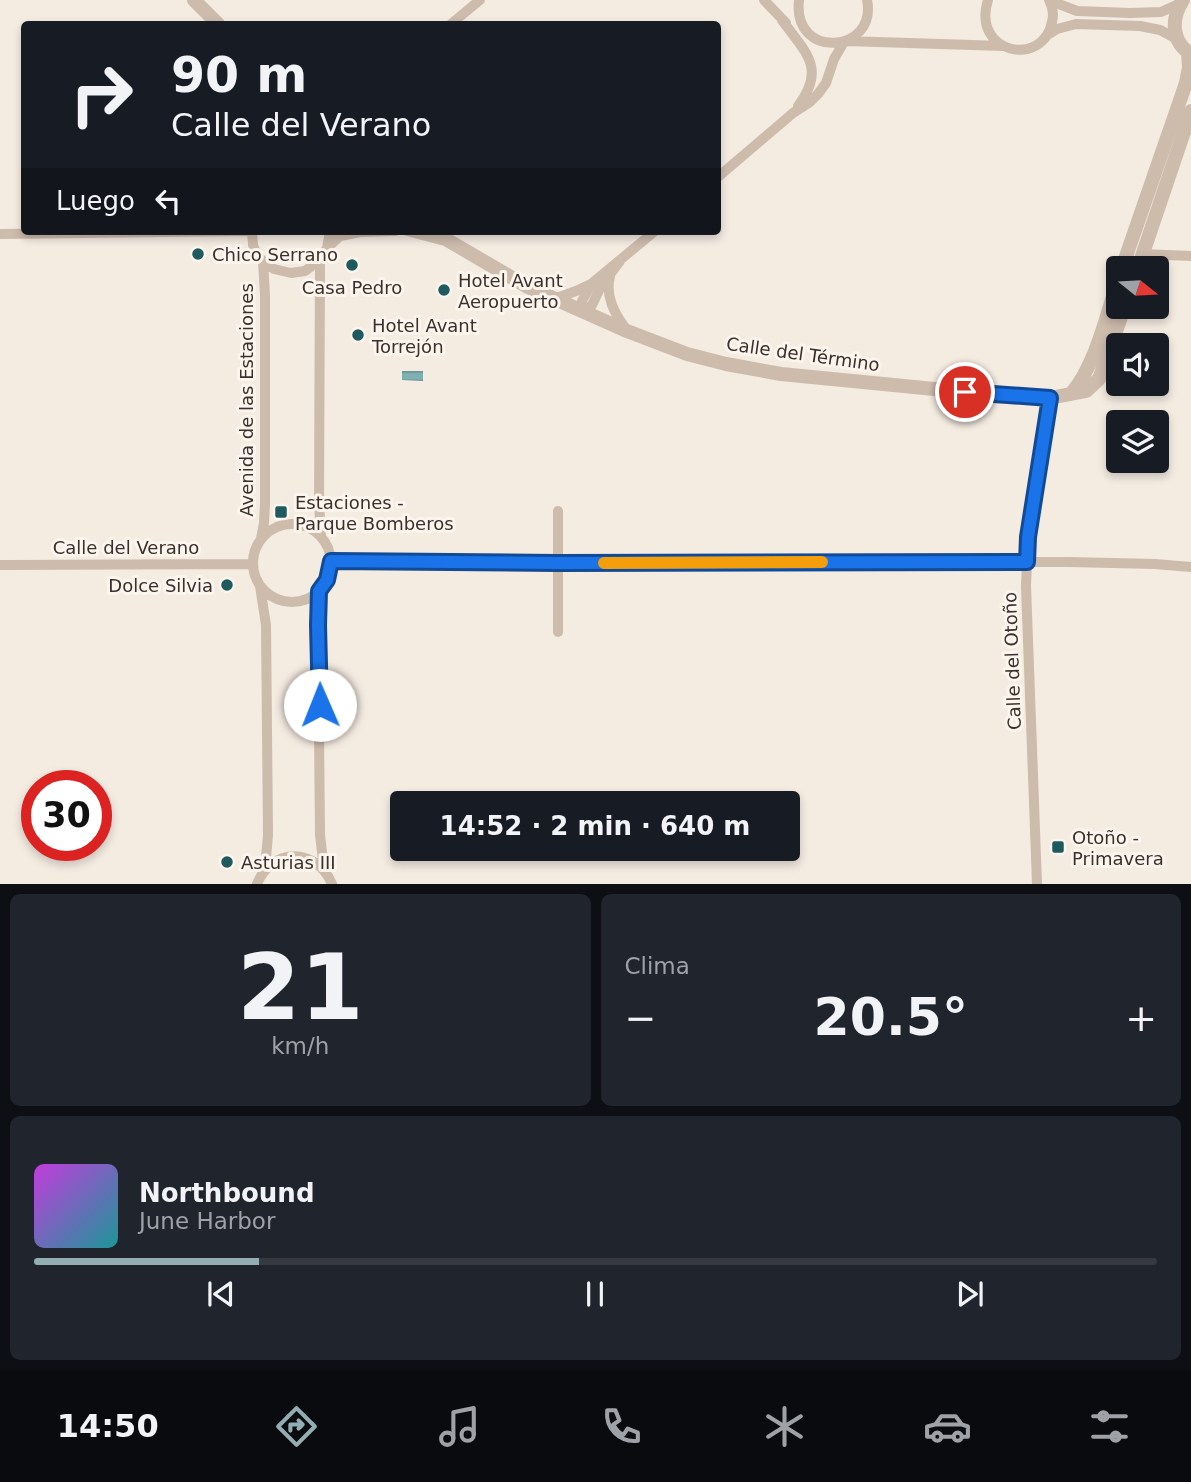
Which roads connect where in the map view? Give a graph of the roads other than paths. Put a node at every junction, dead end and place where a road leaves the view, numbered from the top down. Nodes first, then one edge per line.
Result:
1 (194, 0) edge
2 (480, 0) edge
3 (764, 0) edge
4 (799, 0) edge
5 (867, 0) edge
6 (988, 0) edge
7 (1051, 0) edge
8 (1182, 1) edge
9 (782, 20) junction
10 (215, 21) edge
11 (456, 21) edge
12 (1046, 36) junction
13 (814, 38) junction
14 (1177, 39) junction
15 (845, 42) junction
16 (1003, 46) junction
17 (1189, 53) edge
18 (1191, 111) edge
19 (793, 113) junction
20 (721, 174) edge
21 (0, 234) edge
22 (21, 234) edge
23 (252, 235) edge
24 (329, 235) edge
25 (345, 235) edge
26 (422, 235) edge
27 (438, 235) edge
28 (650, 235) edge
29 (448, 242) junction
30 (327, 248) junction
31 (1126, 256) edge
32 (1142, 256) edge
33 (1191, 256) edge
34 (1169, 258) edge
35 (320, 260) junction
36 (263, 261) junction
37 (620, 261) junction
38 (611, 275) junction
39 (591, 284) junction
40 (554, 299) junction
41 (583, 311) junction
42 (1106, 316) edge
43 (1120, 319) edge
44 (627, 331) junction
45 (1071, 394) junction
46 (1050, 398) junction
47 (558, 511) dead end
48 (321, 536) junction
49 (261, 539) junction
50 (331, 561) junction
51 (1027, 562) junction
52 (557, 563) junction
53 (253, 564) junction
54 (0, 565) edge
55 (1191, 567) edge
56 (260, 586) junction
57 (319, 591) junction
58 (558, 632) dead end
59 (265, 869) junction
60 (324, 869) junction
61 (257, 884) edge
62 (332, 884) edge
63 (1037, 884) edge

1 - 10 street
2 - 11 street
3 - 9 street
4 - 13 street
5 - 15 street
6 - 16 street
7 - 8 street
7 - 12 street
8 - 14 street
9 - 13 street
9 - 19 street
12 - 14 street
12 - 16 street
13 - 15 street
14 - 17 street
15 - 16 street
15 - 19 street
17 - 31 street
18 - 32 street
19 - 20 street
21 - 22 street
23 - 36 street, Avenida de las Estaciones
24 - 30 street
25 - 30 street
26 - 29 street
27 - 29 street, Calle del Término
28 - 37 street
29 - 40 street, Calle del Término
30 - 35 street
33 - 34 street
35 - 36 street
35 - 48 street
36 - 49 street, Avenida de las Estaciones
37 - 38 street
37 - 39 street
38 - 41 street
38 - 44 street
39 - 40 street
39 - 41 street
40 - 41 street, Calle del Término
41 - 44 street, Calle del Término
42 - 45 street
43 - 45 street, Calle del Término
44 - 46 street, Calle del Término
45 - 46 street, Calle del Término
46 - 51 street, Calle del Otoño
47 - 52 street
48 - 49 street
48 - 50 street
49 - 53 street
50 - 52 street
50 - 57 street
51 - 52 street
51 - 55 street
51 - 63 street, Calle del Otoño
52 - 58 street
53 - 54 street, Calle del Verano
53 - 56 street
56 - 57 street
56 - 59 street
57 - 60 street
59 - 60 street
59 - 61 street
60 - 62 street

